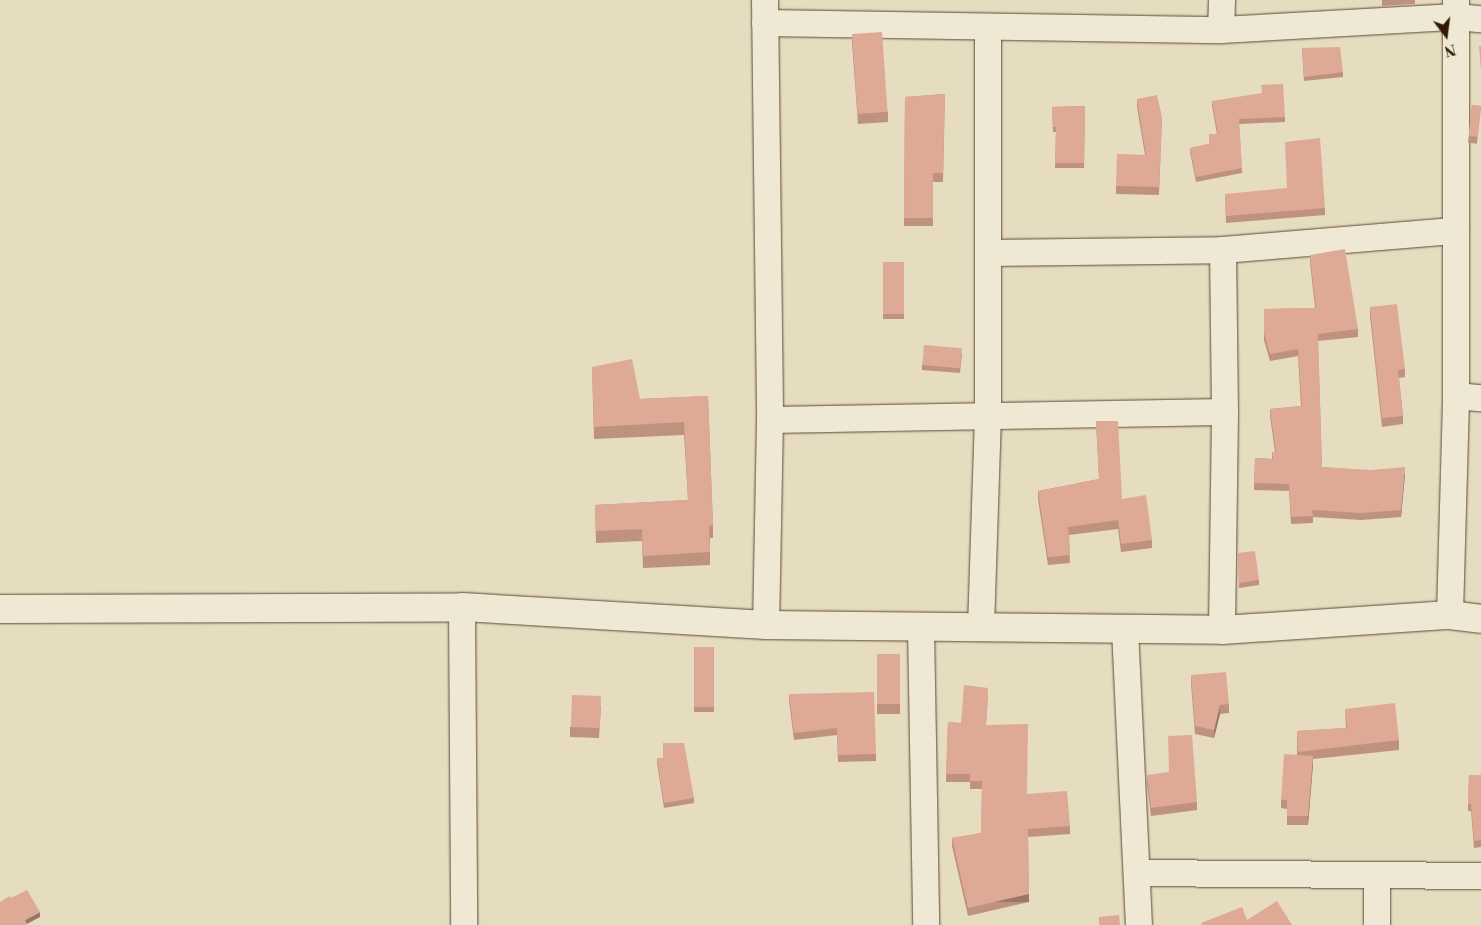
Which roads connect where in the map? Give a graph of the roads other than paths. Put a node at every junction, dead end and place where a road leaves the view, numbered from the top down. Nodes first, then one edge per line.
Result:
1 (1222, 0) edge
2 (765, 12) edge
3 (1464, 12) edge
4 (988, 27) junction
5 (1221, 30) junction
6 (1456, 231) junction
7 (1222, 250) junction
8 (988, 253) junction
9 (1469, 397) edge
10 (1226, 412) junction
11 (988, 416) junction
12 (770, 420) junction
13 (462, 607) junction
14 (0, 609) edge
15 (1450, 615) junction
16 (1481, 619) edge
17 (766, 625) junction
18 (921, 627) junction
19 (981, 627) junction
20 (1125, 629) junction
21 (1222, 630) junction
22 (1138, 873) junction
23 (1377, 875) junction
24 (1481, 876) edge
25 (464, 925) edge
26 (926, 925) edge
27 (1139, 925) edge
28 (1378, 925) edge

1 - 5 street
2 - 4 street
2 - 12 street
3 - 5 street
3 - 6 street
4 - 5 street
4 - 8 street
6 - 7 street
6 - 9 street
7 - 8 street
7 - 10 street
8 - 11 street
9 - 15 street
10 - 11 street
10 - 21 street
11 - 12 street
11 - 19 street
12 - 17 street
13 - 14 street
13 - 17 street
13 - 25 street
15 - 16 street
15 - 21 street
17 - 18 street
18 - 19 street
18 - 26 street
19 - 20 street
20 - 21 street
20 - 22 street
22 - 23 street
22 - 27 street
23 - 24 street
23 - 28 street

